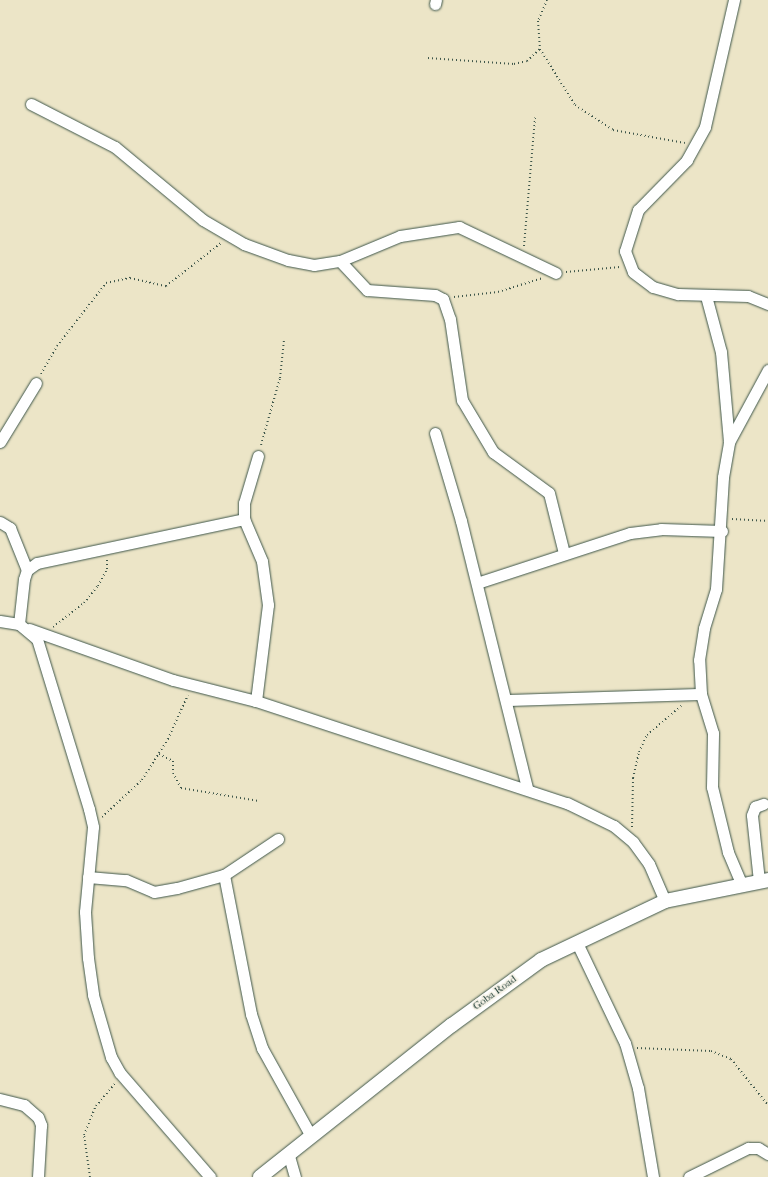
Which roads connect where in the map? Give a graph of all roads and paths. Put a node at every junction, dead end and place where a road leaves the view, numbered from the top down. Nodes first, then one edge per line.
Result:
1 (547, 0) edge
2 (734, 0) edge
3 (540, 49) junction
4 (428, 58) dead end
5 (31, 104) dead end
6 (535, 117) dead end
7 (696, 146) junction
8 (230, 236) junction
9 (523, 257) junction
10 (340, 260) junction
11 (630, 267) junction
12 (556, 273) junction
13 (706, 296) junction
14 (442, 299) junction
15 (768, 304) edge
16 (284, 339) dead end
17 (768, 370) edge
18 (36, 383) joint
19 (435, 433) dead end
20 (0, 442) edge
21 (729, 442) junction
22 (258, 456) joint
23 (244, 519) junction
24 (722, 519) junction
25 (768, 521) edge
26 (0, 522) edge
27 (722, 531) junction
28 (107, 548) junction
29 (564, 553) junction
30 (27, 570) junction
31 (477, 583) junction
32 (0, 621) edge
33 (24, 626) junction
34 (46, 633) junction
35 (192, 684) junction
36 (701, 694) junction
37 (506, 700) junction
38 (256, 701) junction
39 (684, 704) dead end
40 (159, 754) junction
41 (528, 788) junction
42 (259, 802) dead end
43 (763, 804) dead end
44 (92, 825) junction
45 (278, 839) dead end
46 (633, 842) junction
47 (224, 875) junction
48 (88, 876) junction
49 (763, 880) edge
50 (741, 883) junction
51 (665, 901) junction
52 (577, 943) junction
53 (625, 1043) junction
54 (120, 1073) junction
55 (0, 1099) edge
56 (768, 1105) edge
57 (311, 1136) junction
58 (768, 1154) edge
59 (289, 1156) junction
60 (38, 1177) edge
61 (90, 1177) edge
62 (210, 1177) edge
63 (260, 1177) edge
64 (295, 1177) edge
65 (654, 1177) edge
66 (689, 1177) edge

1 - 3 path
2 - 7 street
3 - 4 path
3 - 7 path
5 - 8 street
6 - 9 path
7 - 11 street
8 - 10 street
8 - 18 path
9 - 10 street
9 - 12 street
10 - 14 street
11 - 12 path
11 - 13 street
12 - 14 path
13 - 15 street
13 - 21 street
14 - 29 street
16 - 22 path
17 - 21 street
18 - 20 street
19 - 31 street
21 - 24 street
22 - 23 street
23 - 28 street
23 - 38 street
24 - 25 path
24 - 27 street
26 - 30 street
27 - 29 street
27 - 36 street
28 - 30 street
28 - 34 path
29 - 31 street
30 - 33 street
31 - 37 street
32 - 33 street
33 - 34 street
33 - 44 street
34 - 35 street
35 - 38 street
35 - 40 path
36 - 37 street
36 - 50 street
37 - 41 street
38 - 41 street
39 - 46 path
40 - 42 path
40 - 44 path
41 - 46 street
43 - 49 street
44 - 48 street
45 - 47 street
46 - 51 street
47 - 48 street
47 - 57 street
48 - 54 street
49 - 50 main road, Goba Road
50 - 51 main road, Goba Road
51 - 52 main road, Goba Road
52 - 53 street
52 - 57 main road, Goba Road
53 - 56 path
53 - 65 street
54 - 61 path
54 - 62 street
55 - 60 street
57 - 59 main road, Goba Road
58 - 66 street
59 - 63 main road, Goba Road
59 - 64 street

